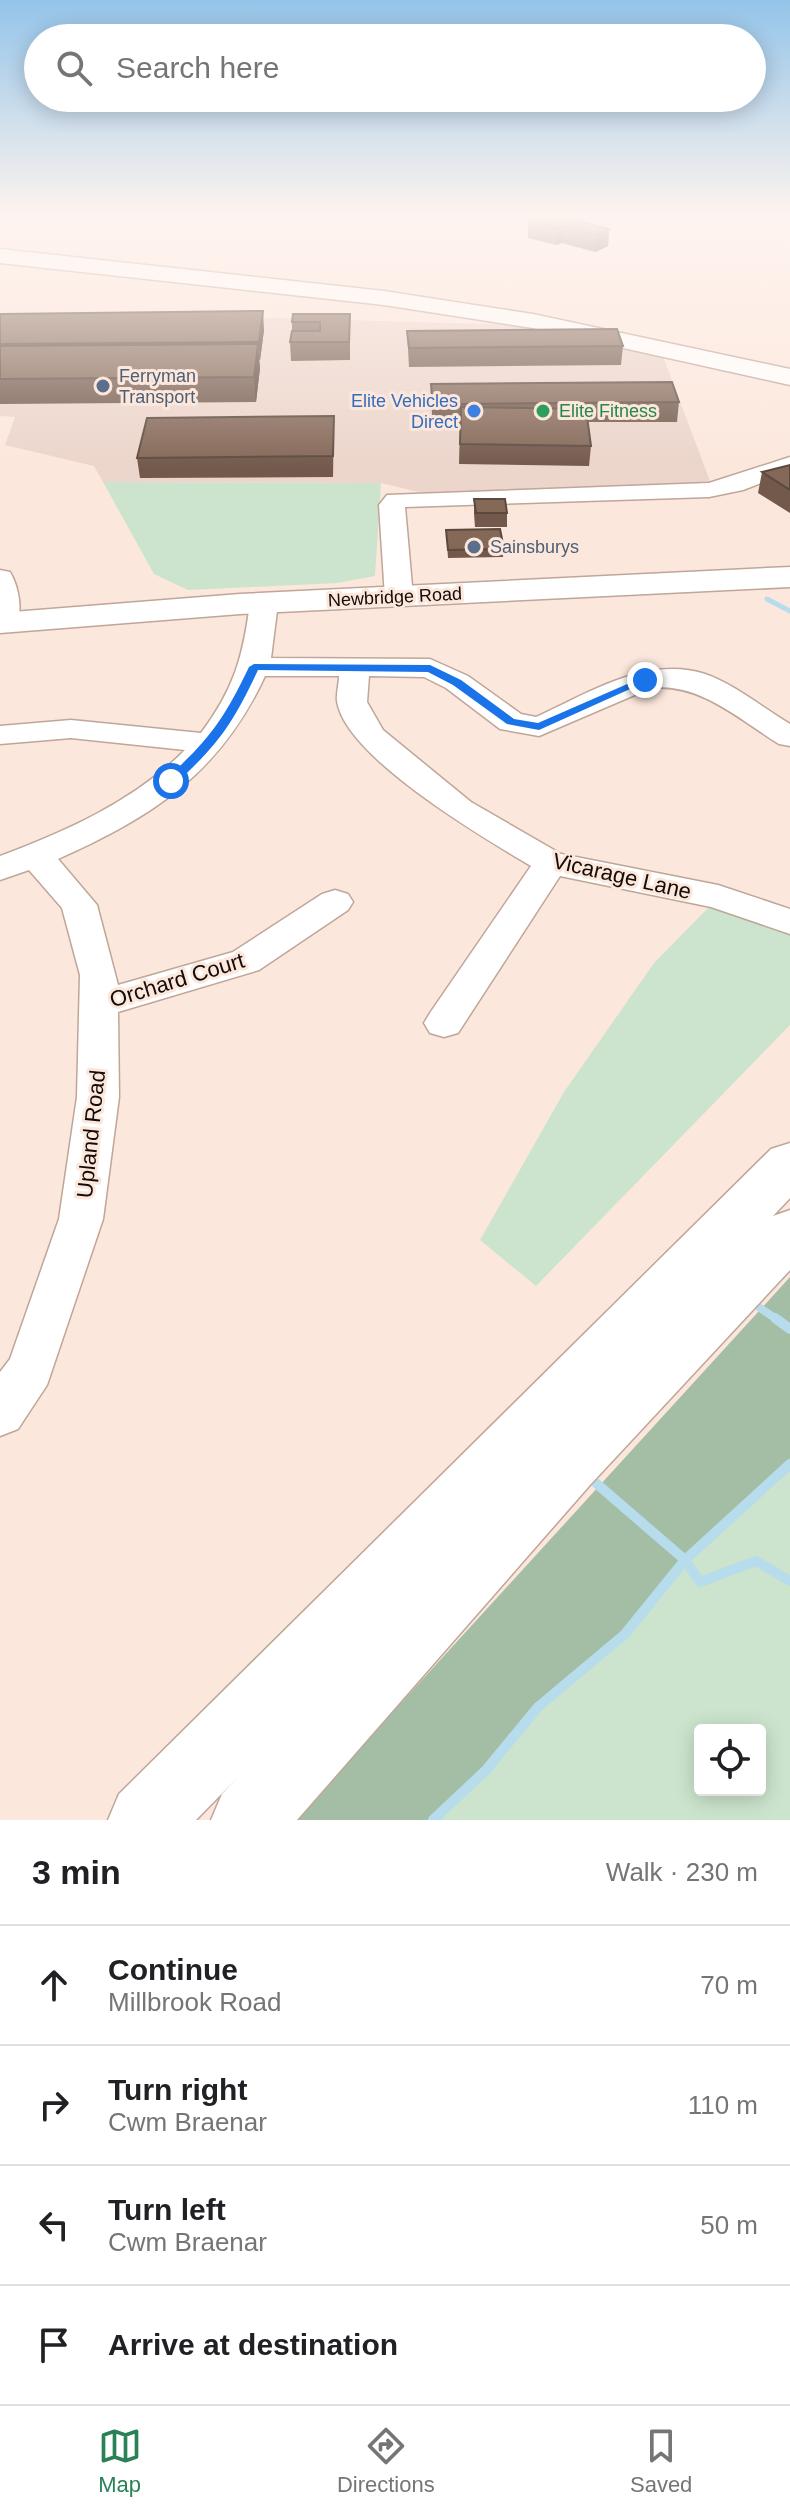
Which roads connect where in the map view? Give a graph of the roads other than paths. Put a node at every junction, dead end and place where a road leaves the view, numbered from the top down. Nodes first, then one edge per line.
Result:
1 (376, 298) edge
2 (790, 377) edge
3 (790, 464) edge
4 (790, 577) edge
5 (0, 578) edge
6 (399, 597) junction
7 (264, 603) junction
8 (2, 623) edge
9 (254, 667) junction
10 (355, 668) junction
11 (0, 735) edge
12 (790, 737) edge
13 (211, 744) junction
14 (18, 863) edge
15 (551, 863) junction
16 (335, 902) dead end
17 (790, 922) edge
18 (99, 1004) junction
19 (444, 1023) dead end
20 (790, 1164) edge
21 (790, 1233) edge
22 (0, 1413) edge
23 (145, 1820) edge
24 (248, 1820) edge

1 - 2 main road
3 - 6 street
4 - 6 main road, Newbridge Road
5 - 8 street
6 - 7 main road, Newbridge Road
7 - 8 main road, Newbridge Road
7 - 9 street
9 - 10 street
9 - 13 street
10 - 12 street
10 - 15 street, Vicarage Lane
11 - 13 street
13 - 14 street
14 - 18 street, Upland Road
15 - 17 street, Vicarage Lane
15 - 19 street
16 - 18 street, Orchard Court
18 - 22 street, Upland Road
20 - 23 main road
21 - 24 main road

